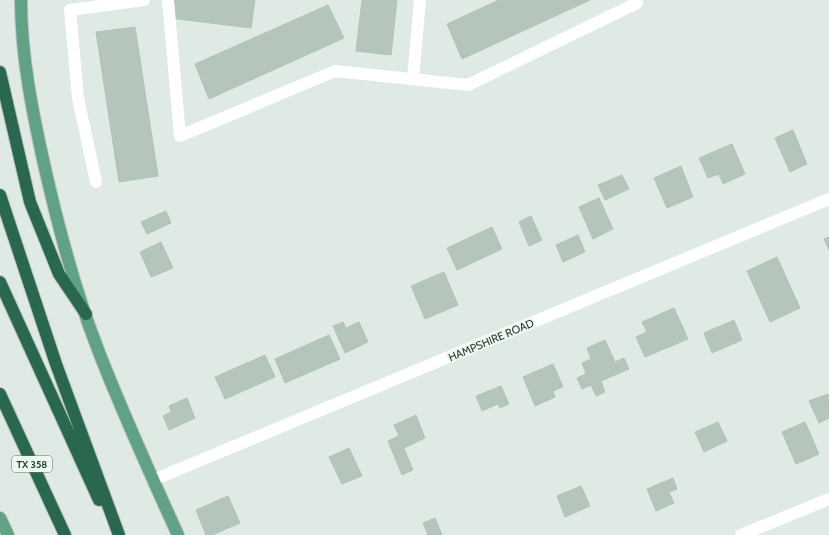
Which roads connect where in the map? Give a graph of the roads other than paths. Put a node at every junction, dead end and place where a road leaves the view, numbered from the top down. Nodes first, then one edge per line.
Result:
1 (21, 0) edge
2 (144, 0) edge
3 (168, 0) edge
4 (420, 0) edge
5 (639, 1) edge
6 (0, 72) edge
7 (414, 79) junction
8 (96, 182) dead end
9 (0, 194) edge
10 (829, 199) edge
11 (0, 282) edge
12 (86, 314) junction
13 (0, 394) edge
14 (153, 480) junction
15 (829, 498) edge
16 (0, 518) edge
17 (8, 535) edge
18 (65, 535) edge
19 (116, 535) edge
20 (119, 535) edge
21 (178, 535) edge
22 (741, 535) edge

1 - 12 main road
2 - 8 street
3 - 7 street
4 - 7 street
5 - 7 street
6 - 12 highway
9 - 20 highway
10 - 14 street, HAMPSHIRE ROAD
11 - 19 highway
12 - 14 main road
13 - 18 highway, TX 358
14 - 21 main road
15 - 22 street
16 - 17 main road

